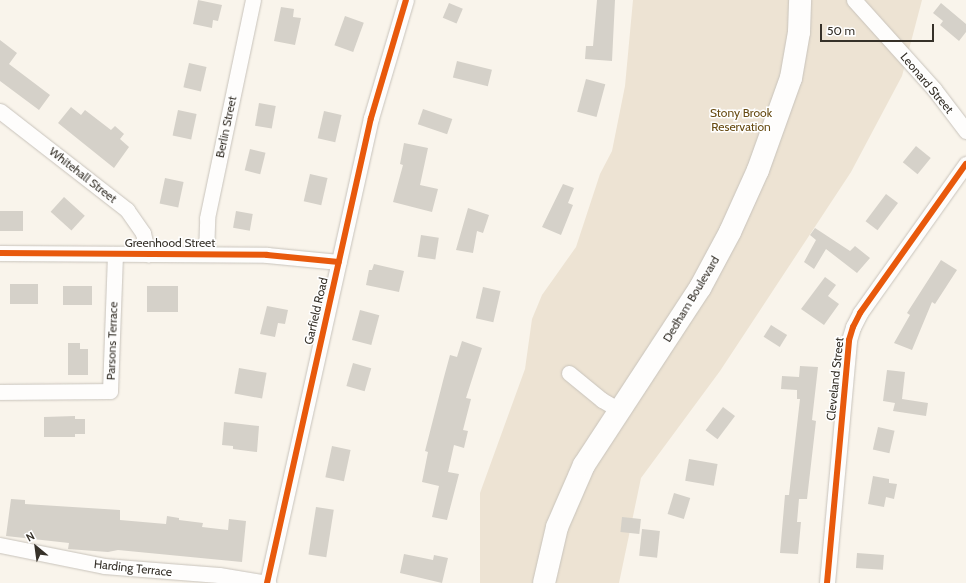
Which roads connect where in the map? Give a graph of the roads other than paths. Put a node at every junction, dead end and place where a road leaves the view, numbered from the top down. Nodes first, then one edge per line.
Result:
1 (253, 0) edge
2 (406, 0) edge
3 (800, 0) edge
4 (854, 0) edge
5 (0, 111) edge
6 (966, 131) edge
7 (966, 164) edge
8 (0, 253) edge
9 (115, 254) junction
10 (148, 254) junction
11 (206, 254) junction
12 (339, 262) junction
13 (569, 373) dead end
14 (0, 392) edge
15 (619, 410) junction
16 (0, 545) edge
17 (165, 577) edge
18 (267, 583) edge
19 (544, 583) edge
20 (827, 583) edge

1 - 11 street, Berlin Street
2 - 12 street, Garfield Road
3 - 15 main road, Dedham Boulevard
4 - 6 street, Leonard Street
5 - 10 street, Whitehall Street
7 - 20 street, Cleveland Street
8 - 9 street, Greenhood Street
9 - 10 street, Greenhood Street
9 - 14 street, Parsons Terrace
10 - 11 street, Greenhood Street
11 - 12 street, Greenhood Street
12 - 18 street, Garfield Road
13 - 15 street
15 - 19 main road, Dedham Boulevard
16 - 17 street, Harding Terrace
17 - 18 street, Harding Terrace

